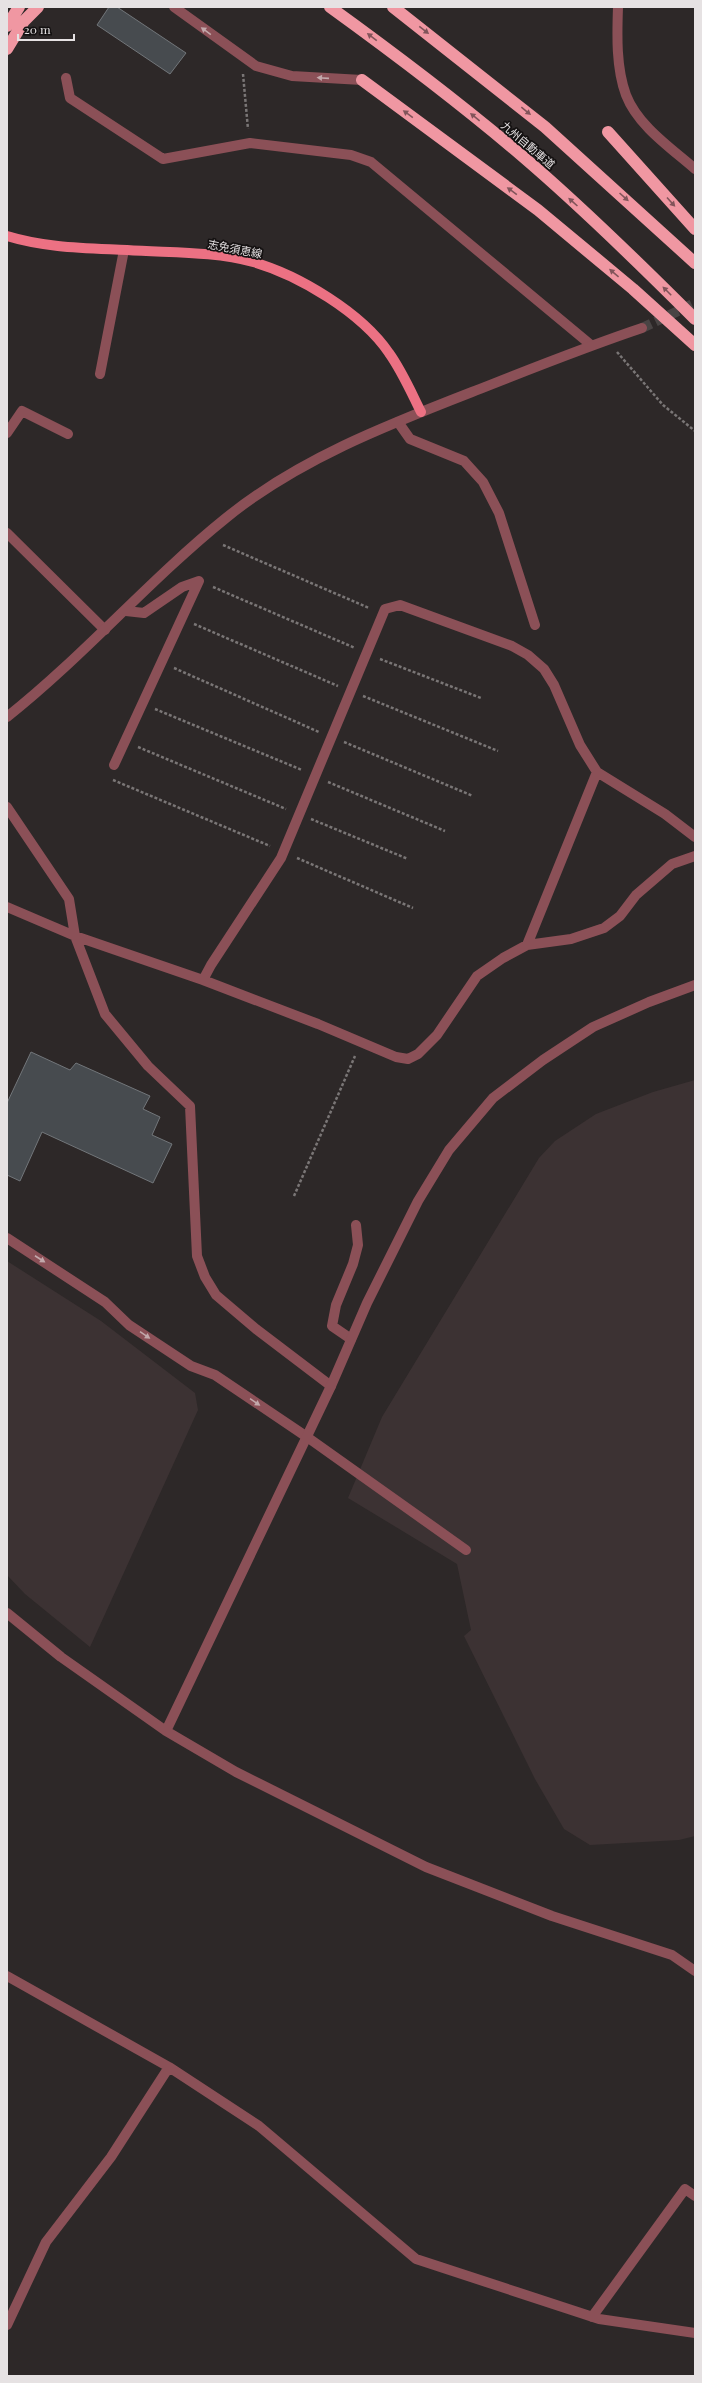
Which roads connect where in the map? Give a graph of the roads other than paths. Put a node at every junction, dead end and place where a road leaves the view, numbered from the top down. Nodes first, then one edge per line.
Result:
1 (19, 7) edge
2 (38, 7) edge
3 (174, 7) edge
4 (330, 7) edge
5 (393, 7) edge
6 (618, 7) edge
7 (7, 26) edge
8 (7, 49) edge
9 (66, 78) dead end
10 (362, 80) joint
11 (608, 132) dead end
12 (695, 169) edge
13 (695, 229) edge
14 (7, 236) edge
15 (124, 250) junction
16 (695, 263) edge
17 (695, 319) edge
18 (642, 328) tunnel mouth
19 (591, 345) junction
20 (695, 345) edge
21 (100, 374) dead end
22 (421, 412) junction
23 (398, 422) junction
24 (7, 432) edge
25 (68, 434) dead end
26 (7, 532) edge
27 (126, 611) junction
28 (535, 625) dead end
29 (105, 630) junction
30 (7, 716) edge
31 (114, 765) dead end
32 (597, 772) junction
33 (7, 807) edge
34 (695, 837) edge
35 (695, 856) edge
36 (7, 907) edge
37 (75, 936) junction
38 (527, 945) junction
39 (203, 980) junction
40 (695, 985) edge
41 (356, 1225) dead end
42 (7, 1238) edge
43 (351, 1339) junction
44 (331, 1386) junction
45 (306, 1437) junction
46 (466, 1550) dead end
47 (7, 1613) edge
48 (166, 1731) junction
49 (695, 1971) edge
50 (7, 1976) edge
51 (169, 2067) junction
52 (695, 2196) edge
53 (592, 2317) junction
54 (7, 2325) edge
55 (695, 2333) edge

1 - 7 highway
2 - 8 highway
10 -> 3 street
17 -> 4 highway, 九州自動車道
5 -> 16 highway
6 - 12 street
9 - 19 street
20 -> 10 highway
11 -> 13 highway
14 - 15 main road, 志免須恵線
15 - 21 street
15 - 22 main road, 志免須恵線
18 - 19 street
19 - 22 street
22 - 23 street
23 - 27 street
23 - 28 street
24 - 25 street
26 - 29 street
27 - 29 street
27 - 31 street
29 - 30 street
32 - 34 street
32 - 38 street
32 - 39 street
33 - 37 street
35 - 38 street
36 - 37 street
37 - 39 street
37 - 44 street
38 - 39 street
40 - 43 street
41 - 43 street
42 -> 45 street
43 - 44 street
44 - 45 street
45 - 46 street
45 - 48 street
47 - 48 street
48 - 49 street
50 - 51 street
51 - 53 street
51 - 54 street
52 - 53 street
53 - 55 street

